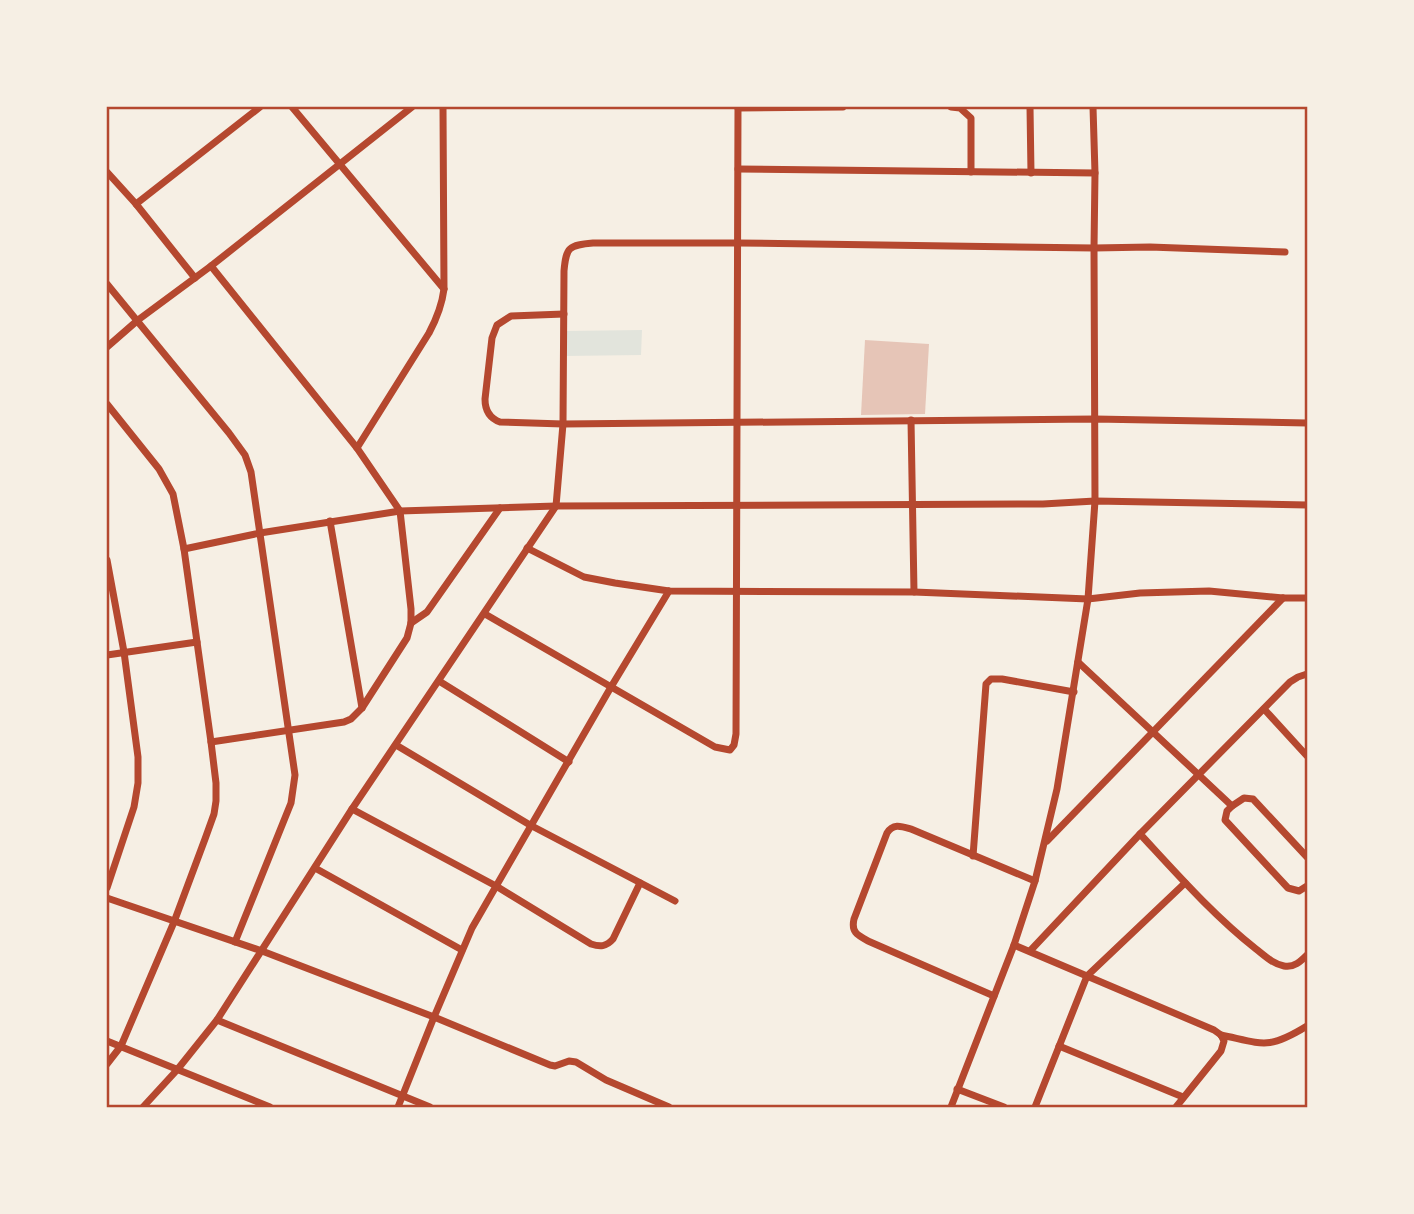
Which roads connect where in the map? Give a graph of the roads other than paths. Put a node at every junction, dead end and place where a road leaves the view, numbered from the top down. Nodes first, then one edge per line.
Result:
1 (260, 107) edge
2 (292, 107) edge
3 (412, 107) edge
4 (443, 107) edge
5 (843, 107) edge
6 (951, 107) edge
7 (1030, 107) edge
8 (1093, 107) edge
9 (738, 108) edge
10 (341, 163) junction
11 (738, 169) junction
12 (107, 172) edge
13 (971, 172) junction
14 (1031, 173) junction
15 (1096, 173) junction
16 (135, 204) junction
17 (738, 243) junction
18 (1094, 248) junction
19 (1285, 252) dead end
20 (211, 266) junction
21 (195, 278) junction
22 (107, 284) edge
23 (444, 289) junction
24 (564, 314) junction
25 (138, 320) junction
26 (107, 346) edge
27 (107, 404) edge
28 (1095, 419) junction
29 (911, 420) junction
30 (1307, 422) edge
31 (563, 424) junction
32 (737, 424) junction
33 (357, 448) junction
34 (1095, 501) junction
35 (737, 505) junction
36 (913, 505) junction
37 (1307, 505) edge
38 (556, 506) junction
39 (500, 508) junction
40 (400, 511) junction
41 (330, 521) junction
42 (260, 533) junction
43 (527, 548) junction
44 (184, 549) junction
45 (107, 560) edge
46 (669, 591) junction
47 (736, 592) junction
48 (914, 592) junction
49 (1283, 598) junction
50 (1307, 598) edge
51 (1088, 599) junction
52 (485, 614) junction
53 (411, 624) junction
54 (197, 642) junction
55 (124, 652) junction
56 (107, 655) edge
57 (1078, 662) junction
58 (1307, 674) edge
59 (439, 681) junction
60 (611, 687) junction
61 (1074, 692) junction
62 (362, 708) junction
63 (1264, 709) junction
64 (290, 729) junction
65 (1152, 732) junction
66 (211, 742) junction
67 (396, 745) junction
68 (1307, 756) edge
69 (569, 762) junction
70 (1199, 774) junction
71 (1233, 806) junction
72 (352, 809) junction
73 (530, 825) junction
74 (1140, 834) junction
75 (1045, 842) junction
76 (973, 856) junction
77 (1307, 858) edge
78 (315, 868) junction
79 (1035, 881) junction
80 (640, 883) junction
81 (1185, 883) junction
82 (496, 886) junction
83 (1307, 886) edge
84 (107, 888) edge
85 (107, 898) edge
86 (675, 901) dead end
87 (174, 922) junction
88 (235, 942) junction
89 (1014, 945) junction
90 (462, 950) junction
91 (262, 951) junction
92 (1030, 951) junction
93 (1307, 955) edge
94 (1087, 976) junction
95 (994, 996) junction
96 (434, 1017) junction
97 (217, 1020) junction
98 (1307, 1026) edge
99 (1221, 1035) junction
100 (107, 1041) edge
101 (121, 1046) junction
102 (1059, 1046) junction
103 (107, 1064) edge
104 (177, 1070) junction
105 (957, 1089) junction
106 (402, 1096) junction
107 (1183, 1097) junction
108 (266, 1106) edge
109 (143, 1107) edge
110 (398, 1107) edge
111 (430, 1107) edge
112 (669, 1107) edge
113 (951, 1107) edge
114 (1004, 1107) edge
115 (1035, 1107) edge
116 (1176, 1107) edge

1 - 16 street
2 - 10 street
3 - 10 street
4 - 23 street
5 - 9 street
6 - 13 street
7 - 14 street
8 - 15 street
9 - 11 street
10 - 20 street
10 - 23 street
11 - 13 street
11 - 17 street
12 - 16 street
13 - 14 street
14 - 15 street
15 - 18 street
16 - 21 street
17 - 18 street
17 - 24 street
17 - 32 street
18 - 19 street
18 - 28 street
20 - 21 street
20 - 33 street
21 - 25 street
22 - 25 street
23 - 33 street
24 - 31 street
24 - 31 street
25 - 26 street
25 - 42 street
27 - 44 street
28 - 29 street
28 - 30 street
28 - 34 street
29 - 32 street
29 - 36 street
31 - 32 street
31 - 38 street
32 - 35 street
33 - 40 street
34 - 36 street
34 - 37 street
34 - 51 street
35 - 36 street
35 - 38 street
35 - 47 street
36 - 48 street
38 - 39 street
38 - 43 street
39 - 40 street
39 - 53 street
40 - 41 street
40 - 53 street
41 - 42 street
41 - 62 street
42 - 44 street
42 - 64 street
43 - 46 street
43 - 52 street
44 - 54 street
45 - 55 street
46 - 47 street
46 - 60 street
47 - 48 street
47 - 60 street
48 - 51 street
49 - 50 street
49 - 51 street
49 - 65 street
51 - 57 street
52 - 59 street
52 - 60 street
53 - 62 street
54 - 55 street
54 - 66 street
55 - 56 street
55 - 84 street
57 - 61 street
57 - 65 street
58 - 63 street
59 - 67 street
59 - 69 street
60 - 69 street
61 - 75 street
61 - 76 street
62 - 64 street
63 - 68 street
63 - 70 street
64 - 66 street
64 - 88 street
65 - 70 street
65 - 75 street
66 - 87 street
67 - 72 street
67 - 73 street
69 - 73 street
70 - 71 street
70 - 74 street
71 - 77 street
71 - 83 street
72 - 78 street
72 - 82 street
73 - 80 street
73 - 82 street
74 - 81 street
74 - 92 street
75 - 79 street
76 - 79 street
76 - 95 street
78 - 90 street
78 - 91 street
79 - 89 street
80 - 82 street
80 - 86 street
81 - 93 street
81 - 94 street
82 - 90 street
85 - 87 street
87 - 88 street
87 - 101 street
88 - 91 street
89 - 92 street
89 - 95 street
90 - 96 street
91 - 96 street
91 - 97 street
92 - 94 street
94 - 99 street
94 - 102 street
95 - 105 street
96 - 106 street
96 - 112 street
97 - 104 street
97 - 106 street
98 - 99 street
99 - 107 street
100 - 101 street
101 - 103 street
101 - 104 street
102 - 107 street
102 - 115 street
104 - 108 street
104 - 109 street
105 - 113 street
105 - 114 street
106 - 110 street
106 - 111 street
107 - 116 street

